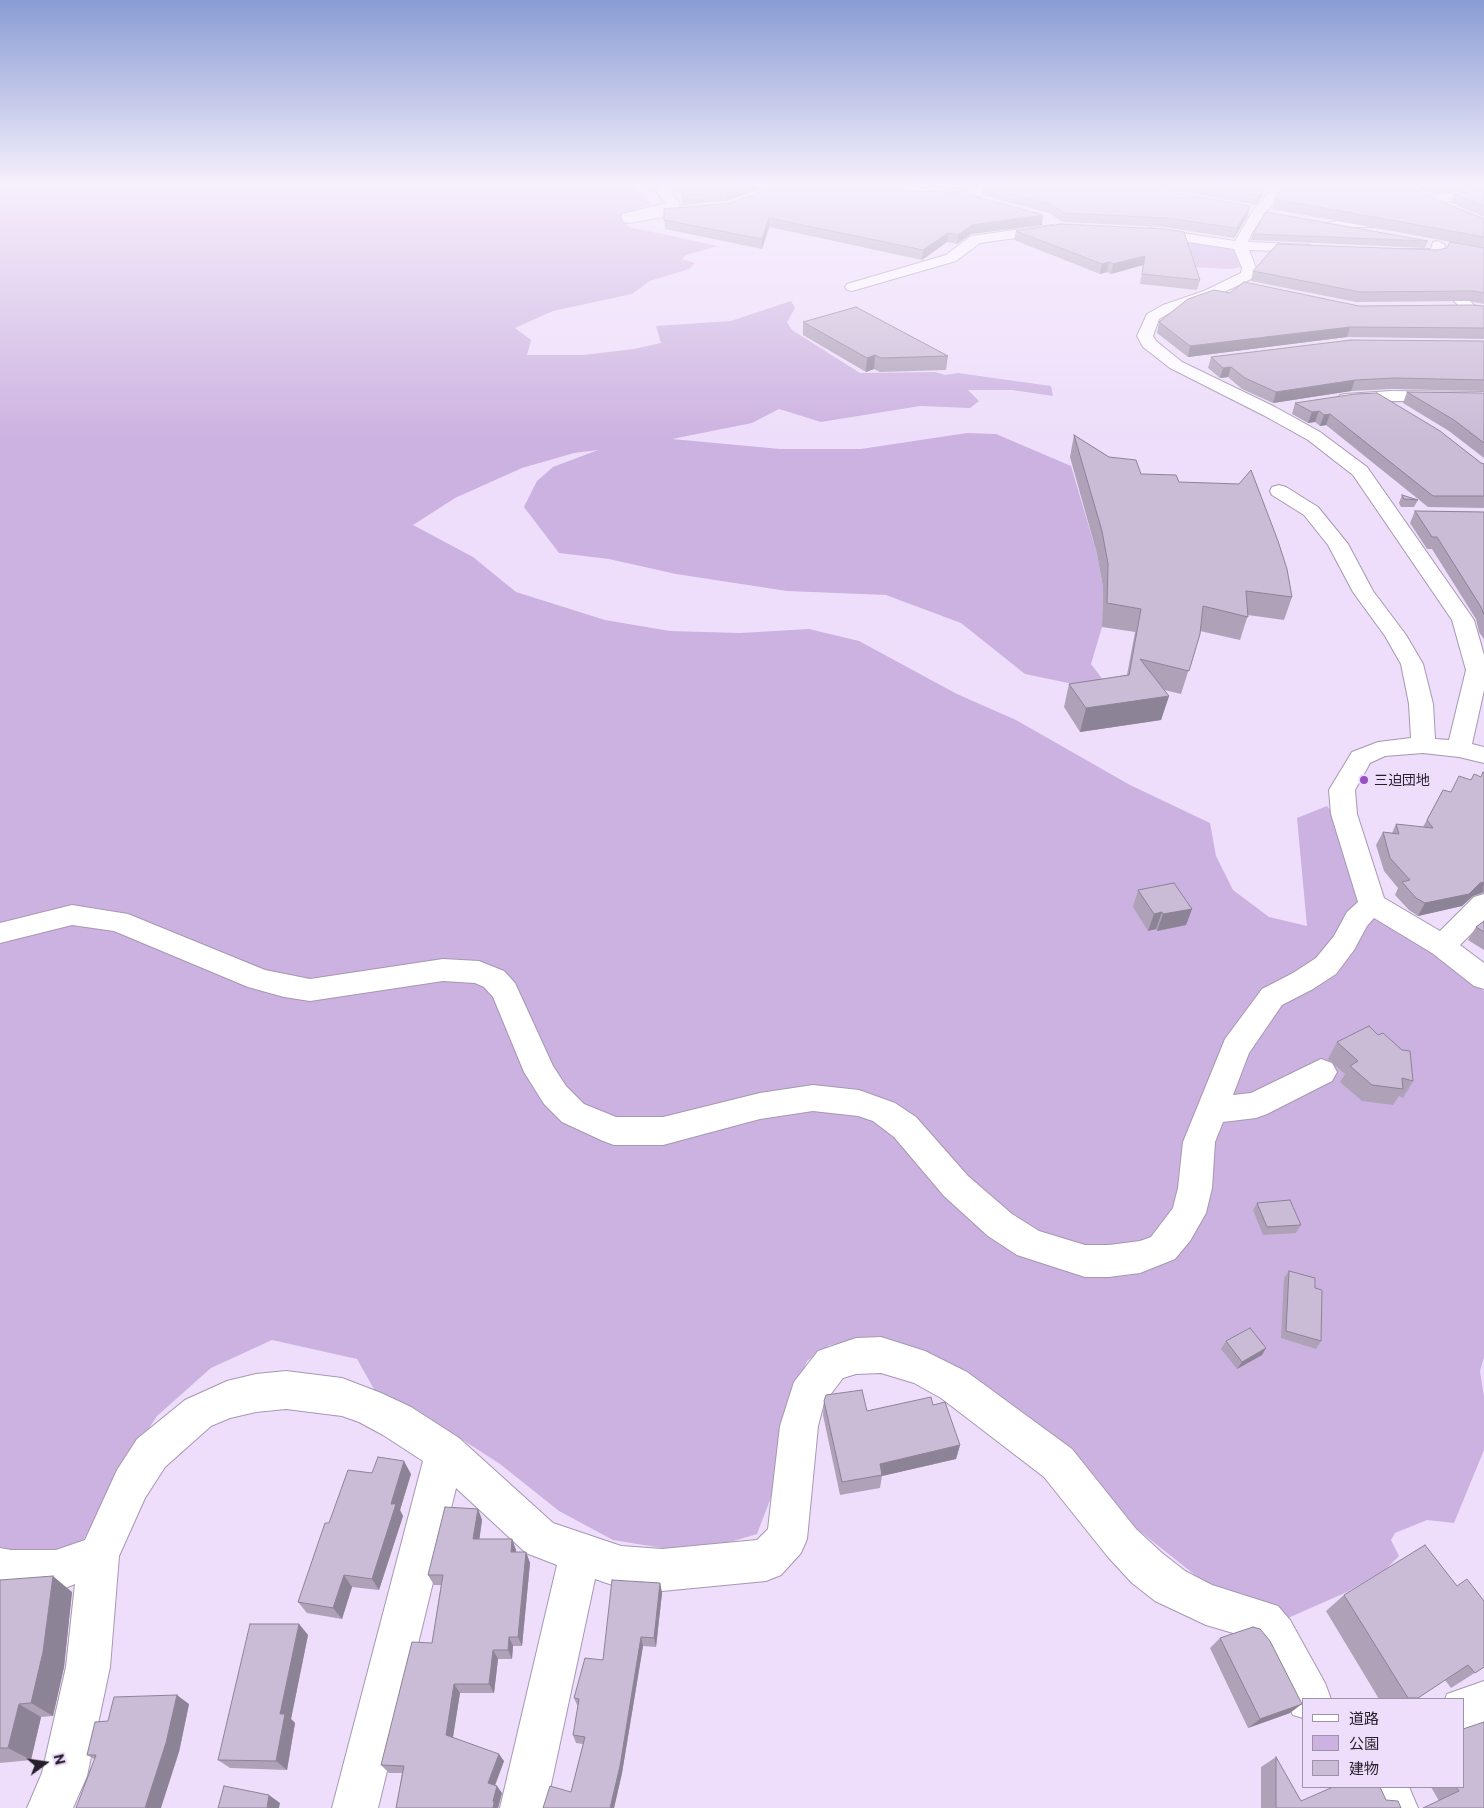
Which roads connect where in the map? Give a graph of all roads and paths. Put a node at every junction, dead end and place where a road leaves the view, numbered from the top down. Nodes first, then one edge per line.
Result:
1 (909, 270) edge
2 (1249, 270) edge
3 (1232, 284) junction
4 (852, 287) dead end
5 (1251, 288) edge
6 (1453, 302) edge
7 (1477, 310) edge
8 (1204, 362) dead end
9 (1176, 365) junction
10 (1377, 397) junction
11 (1484, 397) edge
12 (1333, 401) edge
13 (1297, 407) edge
14 (1269, 411) junction
15 (1401, 412) edge
16 (1280, 491) dead end
17 (1481, 670) edge
18 (1423, 745) junction
19 (1460, 749) junction
20 (1484, 755) edge
21 (1372, 904) junction
22 (1484, 904) edge
23 (0, 933) edge
24 (1442, 946) junction
25 (1484, 978) edge
26 (1321, 1072) dead end
27 (1212, 1109) junction
28 (445, 1452) junction
29 (580, 1554) junction
30 (99, 1555) junction
31 (0, 1569) edge
32 (1308, 1698) edge
33 (1484, 1703) edge
34 (1464, 1710) edge
35 (1385, 1788) edge
36 (50, 1808) edge
37 (355, 1808) edge
38 (523, 1808) edge
39 (1395, 1808) edge

1 - 4 street
2 - 3 street
3 - 5 street
3 - 9 street
6 - 7 street
8 - 9 street
9 - 14 street
10 - 11 street
10 - 12 street
10 - 15 street
13 - 14 street
14 - 17 street
16 - 18 street
17 - 19 street
18 - 19 street
18 - 21 street
19 - 20 street
21 - 24 street
21 - 27 street
22 - 24 street
23 - 27 street
24 - 25 street
26 - 27 street
28 - 29 street
28 - 30 street
28 - 37 street
29 - 32 street
29 - 38 street
30 - 31 street
30 - 36 street
33 - 34 street
35 - 39 street

